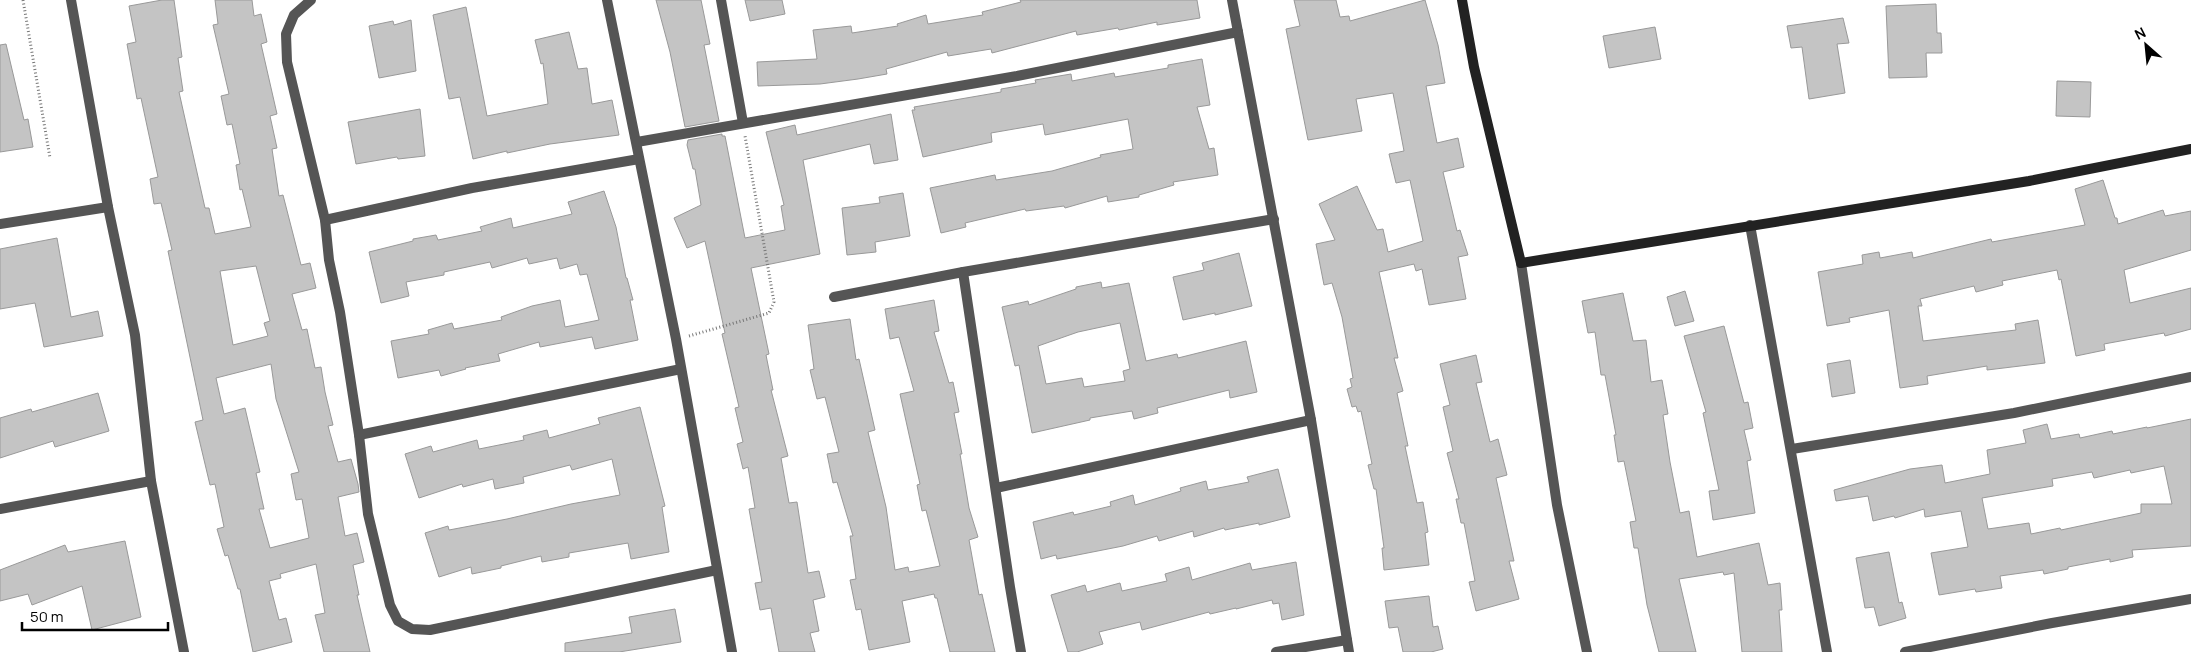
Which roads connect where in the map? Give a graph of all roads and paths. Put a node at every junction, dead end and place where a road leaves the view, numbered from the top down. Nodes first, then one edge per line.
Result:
1 (22, 0) edge
2 (71, 0) edge
3 (311, 0) edge
4 (607, 0) edge
5 (721, 0) edge
6 (1232, 0) edge
7 (1462, 0) edge
8 (1238, 32) junction
9 (743, 123) junction
10 (637, 142) junction
11 (2191, 149) edge
12 (50, 158) dead end
13 (639, 159) junction
14 (108, 207) junction
15 (1274, 219) junction
16 (325, 220) junction
17 (0, 224) edge
18 (1750, 225) junction
19 (1521, 263) junction
20 (963, 272) junction
21 (834, 297) dead end
22 (676, 339) junction
23 (681, 369) junction
24 (2191, 377) edge
25 (1311, 420) junction
26 (359, 435) junction
27 (1792, 449) junction
28 (151, 481) junction
29 (996, 488) junction
30 (0, 509) edge
31 (718, 570) junction
32 (2191, 599) edge
33 (1347, 640) junction
34 (184, 652) edge
35 (732, 652) edge
36 (1022, 652) edge
37 (1276, 652) edge
38 (1349, 652) edge
39 (1587, 652) edge
40 (1826, 652) edge
41 (1905, 652) edge

1 - 12 path
2 - 14 street
3 - 16 street
4 - 10 street
5 - 9 street
6 - 8 street
7 - 19 street
8 - 9 street
8 - 15 street
9 - 10 street
9 - 22 path
10 - 13 street
11 - 18 street
13 - 16 street
13 - 22 street
14 - 17 street
14 - 28 street
15 - 20 street
15 - 25 street
16 - 26 street
18 - 19 street
18 - 27 street
19 - 39 street
20 - 21 street
20 - 29 street
22 - 23 street
23 - 26 street
23 - 31 street
24 - 27 street
25 - 29 street
25 - 33 street
26 - 31 street
27 - 40 street
28 - 30 street
28 - 34 street
29 - 36 street
31 - 35 street
32 - 41 street
33 - 37 street
33 - 38 street

